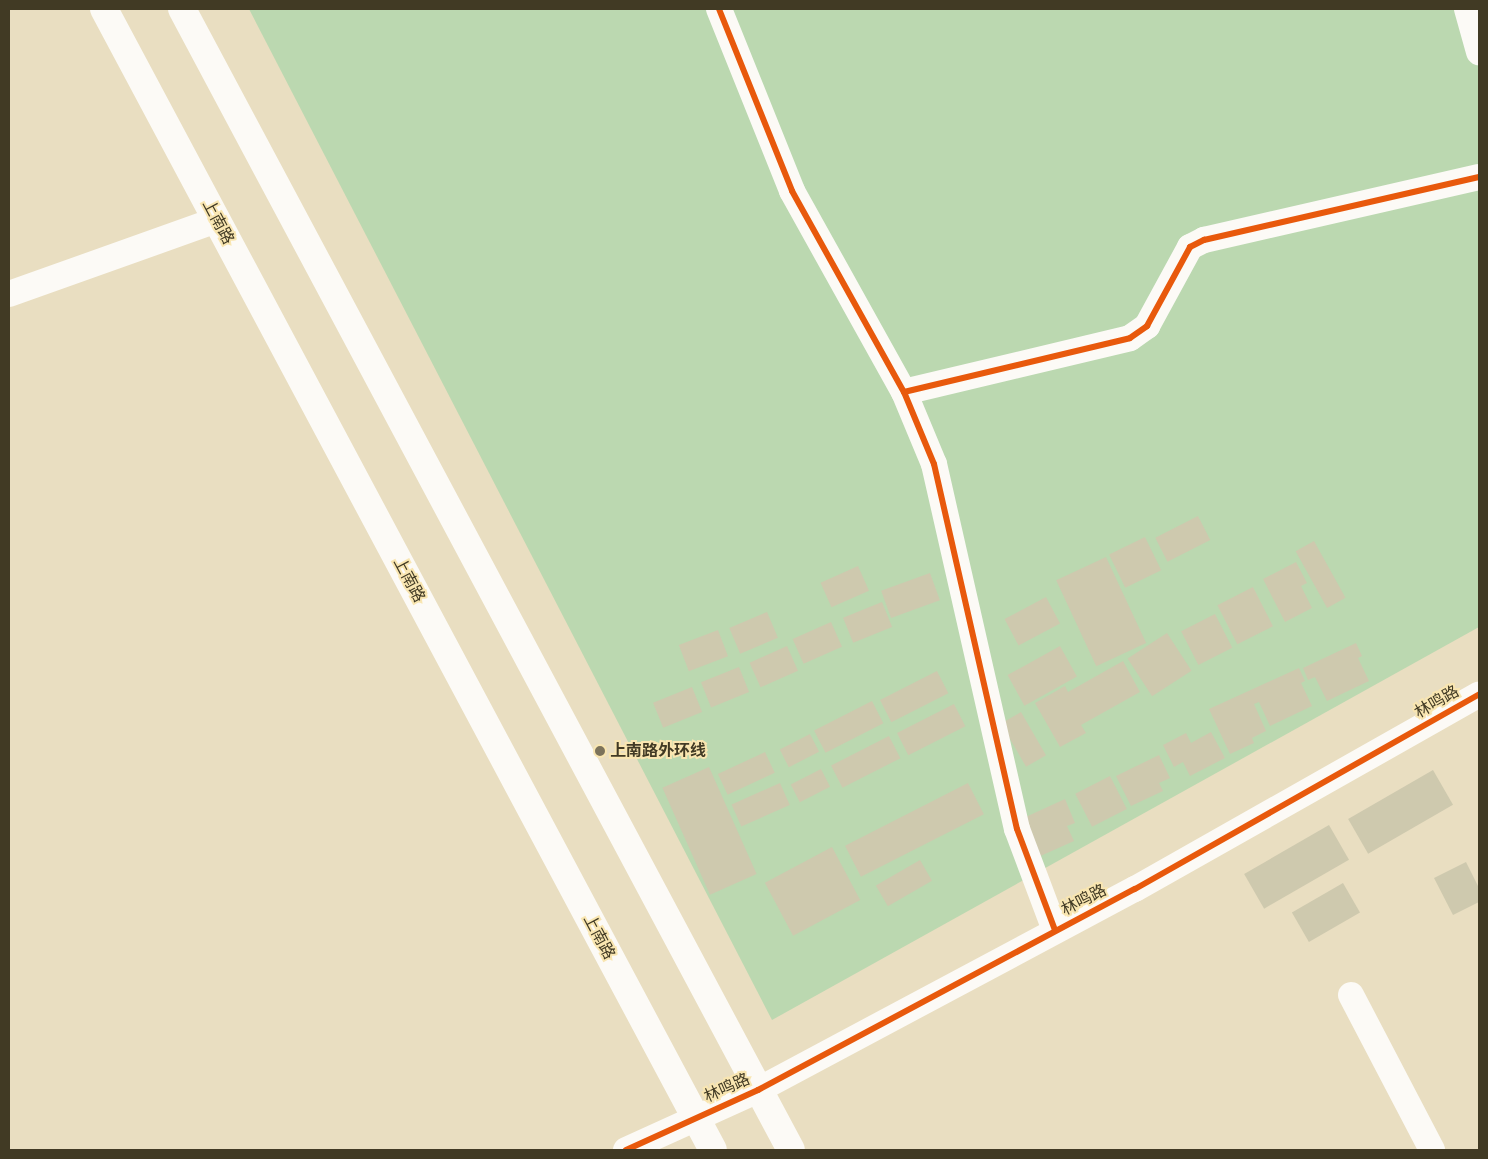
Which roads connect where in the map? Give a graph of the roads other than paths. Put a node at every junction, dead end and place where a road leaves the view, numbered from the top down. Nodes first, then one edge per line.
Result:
1 (104, 9) edge
2 (182, 9) edge
3 (719, 9) edge
4 (1467, 9) edge
5 (1479, 52) edge
6 (1479, 177) edge
7 (217, 220) junction
8 (9, 294) edge
9 (904, 392) junction
10 (1479, 694) edge
11 (1055, 930) junction
12 (1351, 995) dead end
13 (758, 1090) junction
14 (695, 1117) junction
15 (626, 1150) edge
16 (713, 1150) edge
17 (791, 1150) edge
18 (1432, 1150) edge

1 - 7 main road, 上南路
2 - 13 main road
3 - 9 street
4 - 5 street
6 - 9 street
7 - 8 street
7 - 14 main road, 上南路
9 - 11 street
10 - 11 street, 林鸣路
11 - 13 street, 林鸣路
12 - 18 street
13 - 14 street, 林鸣路
13 - 17 main road
14 - 15 street, 林鸣路
14 - 16 main road, 上南路

